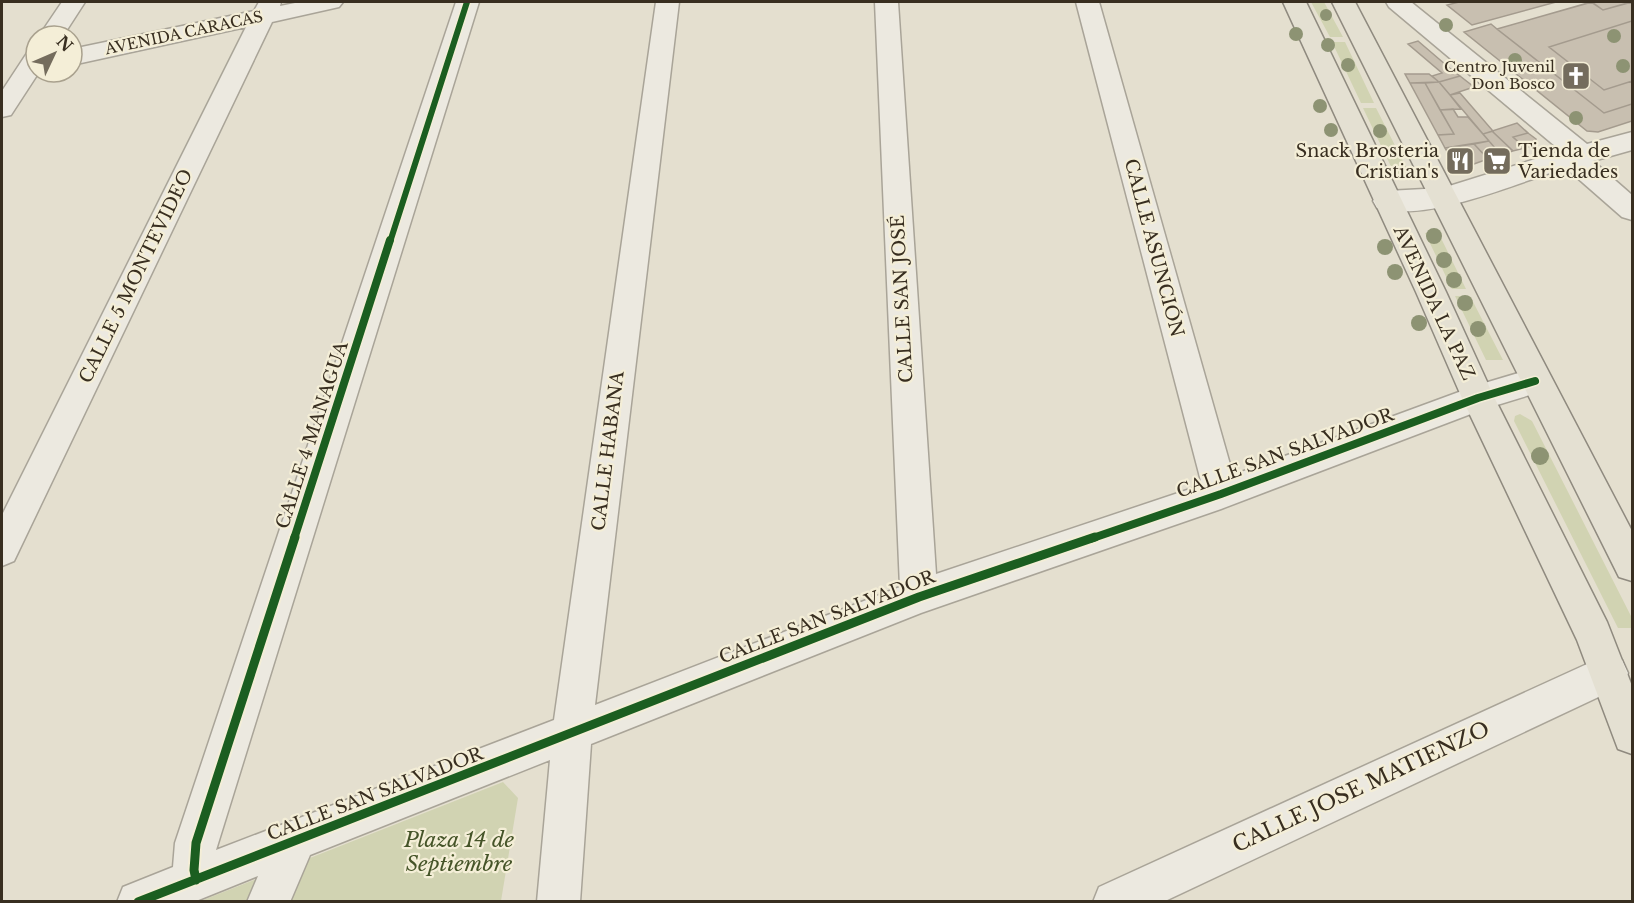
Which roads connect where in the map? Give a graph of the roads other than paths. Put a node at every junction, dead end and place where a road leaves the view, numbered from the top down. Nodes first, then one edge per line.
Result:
1 (73, 2) edge
2 (331, 2) edge
3 (467, 2) edge
4 (667, 2) edge
5 (886, 2) edge
6 (1087, 2) edge
7 (1294, 2) edge
8 (1343, 2) edge
9 (1397, 2) edge
10 (266, 9) edge
11 (59, 24) edge
12 (84, 54) edge
13 (24, 66) edge
14 (2, 72) edge
15 (24, 77) edge
16 (2, 109) edge
17 (1632, 141) edge
18 (1577, 157) junction
19 (1444, 198) junction
20 (1387, 201) junction
21 (1632, 210) edge
22 (1535, 381) junction
23 (1478, 398) junction
24 (1221, 494) junction
25 (2, 550) edge
26 (1632, 565) edge
27 (919, 597) junction
28 (1609, 674) junction
29 (572, 733) junction
30 (1632, 735) edge
31 (295, 841) junction
32 (196, 880) junction
33 (138, 902) edge
34 (268, 902) edge
35 (558, 902) edge
36 (1114, 902) edge

1 - 11 street
2 - 10 street, AVENIDA CARACAS
3 - 32 street, CALLE 4 MANAGUA
4 - 29 street, CALLE HABANA
5 - 27 street, CALLE SAN JOSÉ
6 - 24 street, CALLE ASUNCIÓN
7 - 20 main road, AVENIDA LA PAZ
8 - 19 main road
9 - 18 street
10 - 12 street, AVENIDA CARACAS
10 - 25 street, CALLE 5 MONTEVIDEO
13 - 14 street
15 - 16 street
17 - 18 street
18 - 19 street
18 - 21 street
19 - 20 street
19 - 22 main road
20 - 23 main road, AVENIDA LA PAZ
22 - 23 street, CALLE SAN SALVADOR
22 - 26 main road
23 - 24 street, CALLE SAN SALVADOR
23 - 28 main road, AVENIDA LA PAZ
24 - 27 street, CALLE SAN SALVADOR
27 - 29 street, CALLE SAN SALVADOR
28 - 30 main road, AVENIDA LA PAZ
28 - 36 street, CALLE JOSE MATIENZO
29 - 31 street, CALLE SAN SALVADOR
29 - 35 street, CALLE HABANA
31 - 32 street, CALLE SAN SALVADOR
31 - 34 street
32 - 33 street, CALLE SAN SALVADOR

